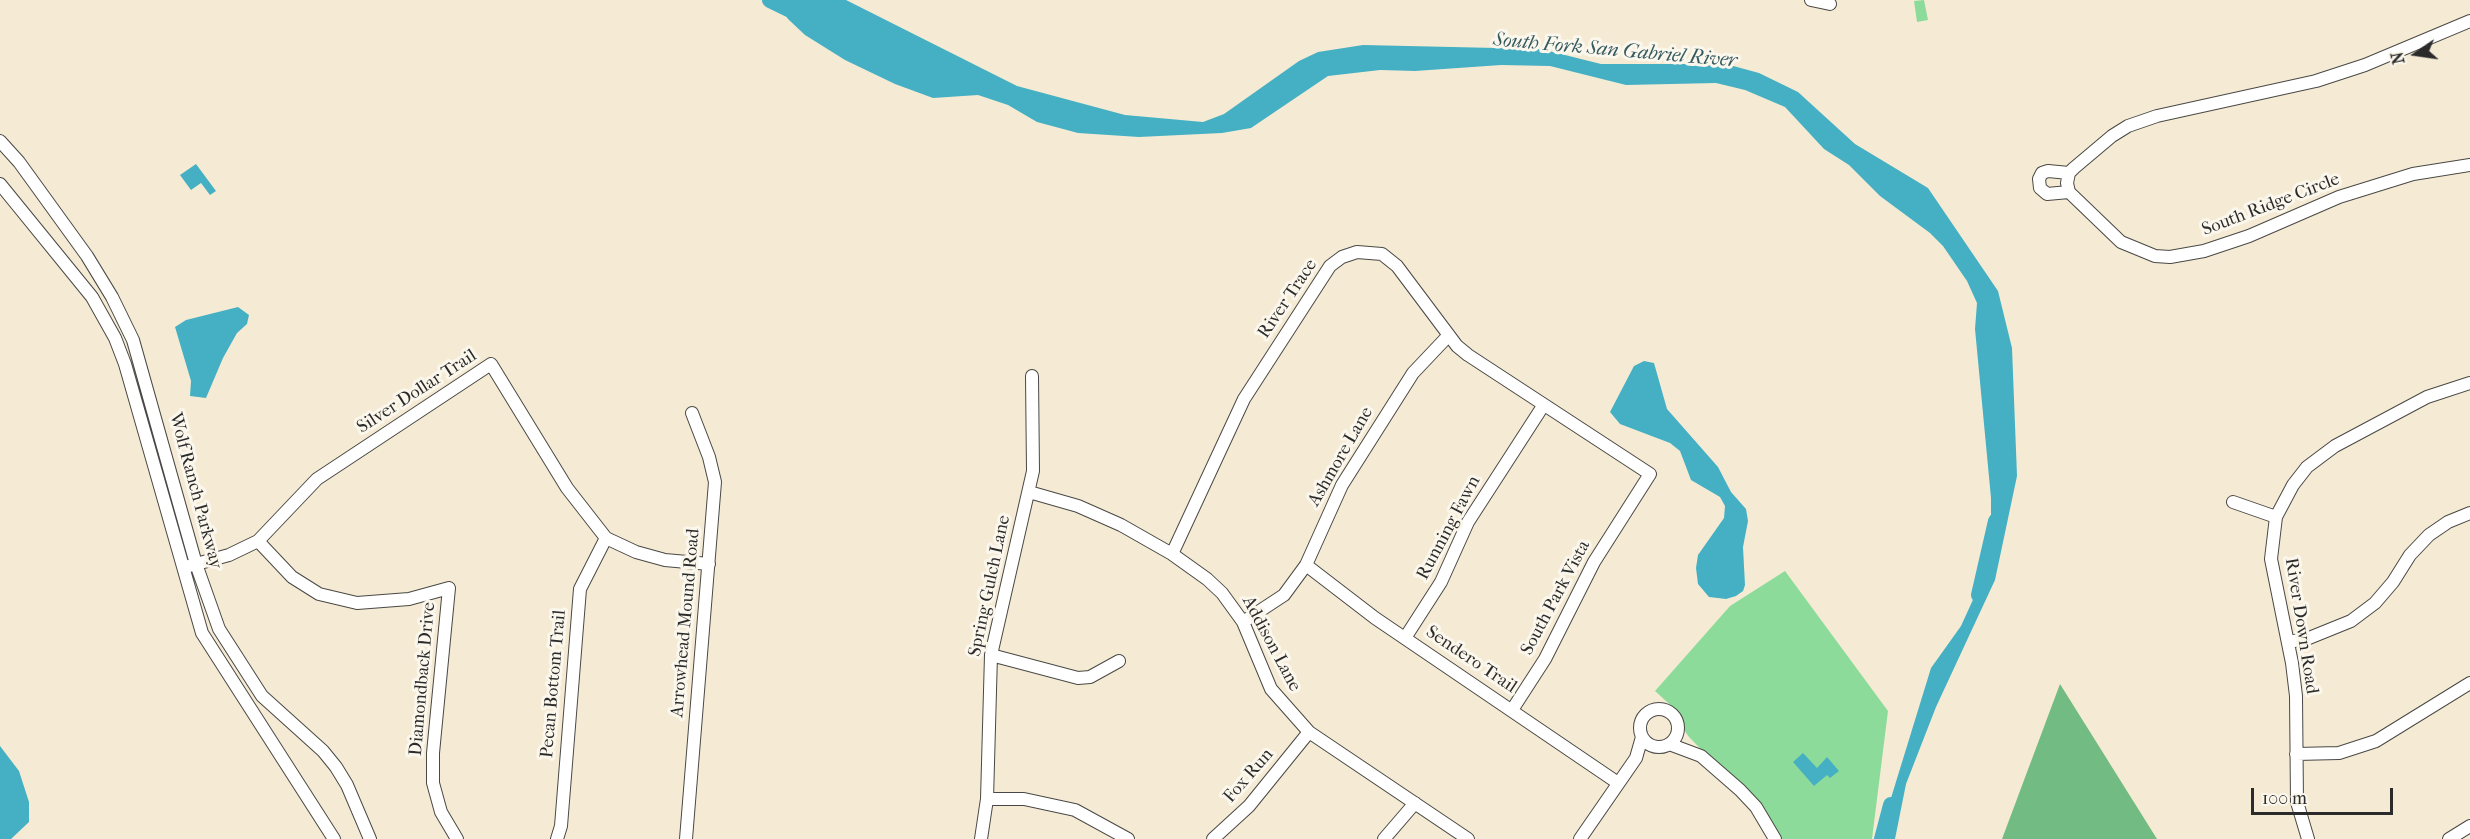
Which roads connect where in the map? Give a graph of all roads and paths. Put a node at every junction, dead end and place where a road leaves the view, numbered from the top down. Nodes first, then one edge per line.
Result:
1 (1811, 0) edge
2 (1830, 4) dead end
3 (2470, 21) edge
4 (0, 141) edge
5 (2470, 165) edge
6 (2069, 173) junction
7 (0, 184) edge
8 (2069, 192) junction
9 (87, 256) junction
10 (69, 268) junction
11 (1449, 335) junction
12 (1032, 376) dead end
13 (2470, 383) edge
14 (1544, 406) junction
15 (692, 412) dead end
16 (1650, 474) joint
17 (1029, 492) junction
18 (2233, 502) dead end
19 (2470, 513) edge
20 (2276, 517) junction
21 (606, 538) junction
22 (258, 541) junction
23 (1172, 554) junction
24 (196, 564) junction
25 (709, 564) junction
26 (1306, 565) junction
27 (182, 568) junction
28 (1243, 622) junction
29 (1405, 638) junction
30 (2289, 642) junction
31 (991, 656) junction
32 (1119, 661) dead end
33 (2470, 683) edge
34 (1512, 710) junction
35 (1679, 730) junction
36 (1309, 732) junction
37 (1642, 737) junction
38 (1670, 744) junction
39 (1654, 747) junction
40 (1691, 750) junction
41 (2296, 754) junction
42 (1636, 758) junction
43 (1618, 783) junction
44 (987, 799) junction
45 (1415, 802) junction
46 (2470, 826) edge
47 (334, 839) edge
48 (370, 839) edge
49 (457, 839) edge
50 (557, 839) edge
51 (686, 839) edge
52 (981, 839) edge
53 (1128, 839) edge
54 (1213, 839) edge
55 (1384, 839) edge
56 (1468, 839) edge
57 (1580, 839) edge
58 (1775, 839) edge
59 (2308, 839) edge
60 (2449, 839) edge

1 - 2 street
3 - 6 street
4 - 9 street, Wolf Ranch Parkway
5 - 8 street, South Ridge Circle
6 - 8 street
6 - 8 street
7 - 10 street, Wolf Ranch Parkway
9 - 10 street
9 - 24 street, Wolf Ranch Parkway
10 - 27 street, Wolf Ranch Parkway
11 - 14 street, River Trace
11 - 23 street, River Trace
11 - 26 street, Ashmore Lane
12 - 17 street, Spring Gulch Lane
13 - 20 street, River Down Road
14 - 16 street, River Trace
14 - 29 street, Running Fawn
15 - 25 street, Arrowhead Mound Road
16 - 34 street, South Park Vista
17 - 23 street, Addison Lane
17 - 31 street, Spring Gulch Lane
18 - 20 street
19 - 30 street
20 - 30 street, River Down Road
21 - 22 street, Silver Dollar Trail
21 - 25 street, Silver Dollar Trail
21 - 50 street, Pecan Bottom Trail
22 - 24 street, Silver Dollar Trail
22 - 49 street, Diamondback Drive
23 - 28 street, Addison Lane
24 - 27 street, Silver Dollar Trail
24 - 48 street, Wolf Ranch Parkway
25 - 51 street, Arrowhead Mound Road
26 - 28 street, Ashmore Lane
26 - 29 street, Sendero Trail
27 - 47 street, Wolf Ranch Parkway
28 - 36 street, Addison Lane
29 - 34 street, Sendero Trail
30 - 41 street, River Down Road
31 - 32 street
31 - 44 street, Spring Gulch Lane
33 - 41 street
34 - 43 street, Sendero Trail
35 - 37 street
35 - 38 street
35 - 40 street
36 - 45 street, Addison Lane
36 - 54 street, Fox Run
37 - 39 street
37 - 42 street
38 - 39 street
38 - 40 street
39 - 42 street
40 - 58 street
41 - 59 street, River Down Road
42 - 43 street
43 - 57 street
44 - 52 street, Spring Gulch Lane
44 - 53 street
45 - 55 street
45 - 56 street, Addison Lane
46 - 60 street

